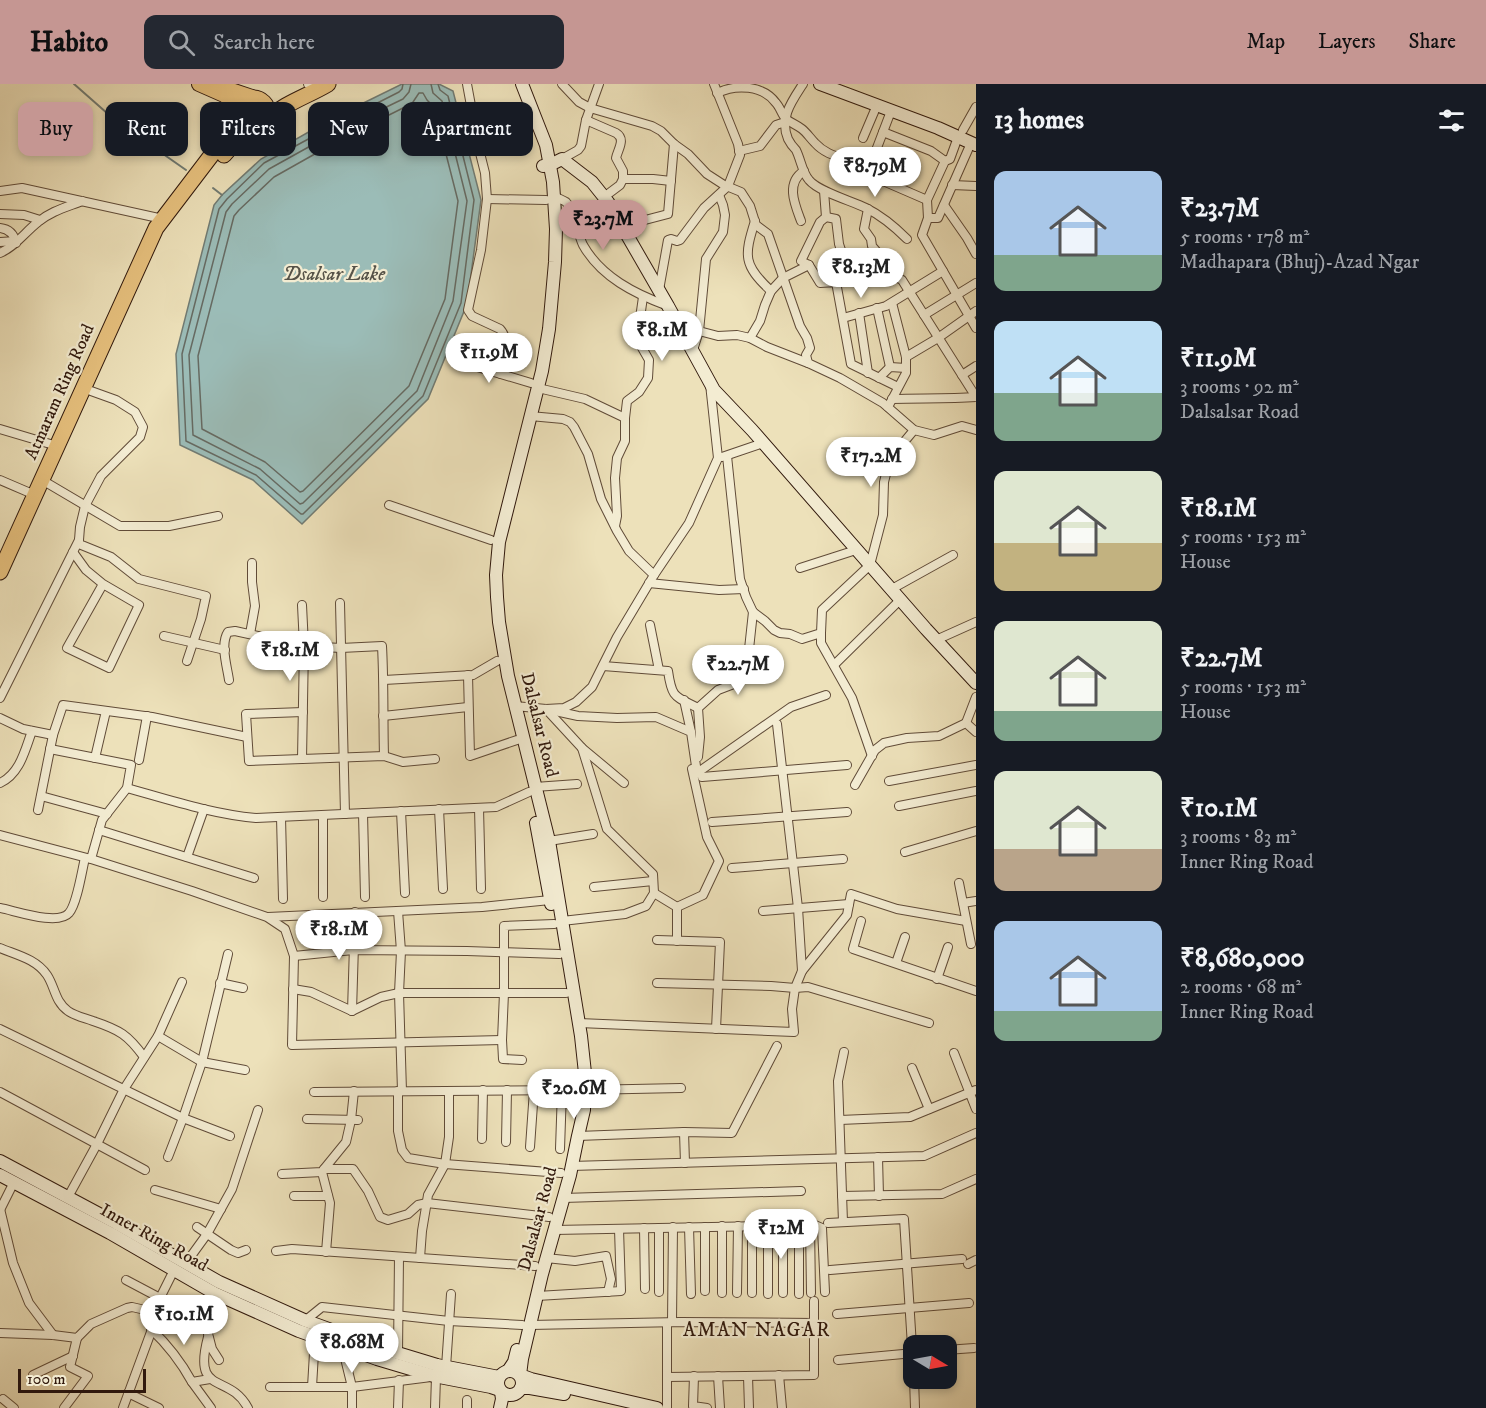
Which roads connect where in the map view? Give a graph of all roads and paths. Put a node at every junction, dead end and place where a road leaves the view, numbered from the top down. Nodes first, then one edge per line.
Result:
1 (199, 84) edge
2 (214, 84) edge
3 (309, 84) edge
4 (328, 84) edge
5 (466, 84) edge
6 (515, 84) edge
7 (522, 84) edge
8 (562, 84) edge
9 (599, 84) edge
10 (714, 84) edge
11 (803, 84) edge
12 (820, 84) edge
13 (844, 84) edge
14 (717, 93) junction
15 (256, 98) junction
16 (230, 102) edge
17 (243, 102) edge
18 (264, 102) edge
19 (294, 102) edge
20 (877, 105) junction
21 (976, 107) edge
22 (590, 108) junction
23 (891, 111) junction
24 (622, 118) junction
25 (586, 120) junction
26 (785, 120) junction
27 (883, 132) junction
28 (616, 133) junction
29 (960, 134) junction
30 (863, 138) dead end
31 (974, 141) edge
32 (674, 144) junction
33 (739, 151) junction
34 (211, 156) edge
35 (223, 156) edge
36 (562, 159) junction
37 (848, 160) dead end
38 (945, 161) junction
39 (546, 166) junction
40 (804, 171) junction
41 (623, 179) junction
42 (671, 181) junction
43 (952, 185) junction
44 (728, 186) junction
45 (976, 186) edge
46 (0, 191) edge
47 (824, 191) junction
48 (719, 195) junction
49 (604, 197) junction
50 (550, 198) junction
51 (487, 199) junction
52 (927, 200) junction
53 (83, 201) junction
54 (944, 205) junction
55 (868, 209) junction
56 (0, 214) edge
57 (826, 217) junction
58 (928, 218) junction
59 (163, 219) junction
60 (40, 220) junction
61 (755, 220) junction
62 (801, 221) dead end
63 (622, 226) junction
64 (0, 228) edge
65 (907, 239) dead end
66 (0, 242) edge
67 (16, 242) junction
68 (0, 253) edge
69 (976, 254) edge
70 (141, 262) junction
71 (809, 265) junction
72 (880, 268) junction
73 (943, 271) junction
74 (783, 278) junction
75 (976, 283) edge
76 (659, 291) junction
77 (771, 291) junction
78 (910, 292) junction
79 (956, 294) junction
80 (643, 297) junction
81 (892, 303) junction
82 (668, 306) junction
83 (877, 308) junction
84 (972, 313) edge
85 (859, 314) junction
86 (924, 315) junction
87 (843, 318) junction
88 (976, 328) edge
89 (699, 331) junction
90 (750, 338) junction
91 (938, 338) junction
92 (693, 350) junction
93 (906, 357) junction
94 (454, 360) dead end
95 (808, 363) junction
96 (890, 366) junction
97 (976, 366) edge
98 (906, 368) junction
99 (868, 373) junction
100 (501, 374) junction
101 (962, 375) junction
102 (879, 378) junction
103 (710, 381) junction
104 (534, 385) junction
105 (898, 387) junction
106 (91, 391) dead end
107 (976, 397) edge
108 (890, 403) junction
109 (530, 416) junction
110 (624, 418) junction
111 (0, 429) edge
112 (914, 430) junction
113 (976, 430) edge
114 (763, 443) junction
115 (57, 446) junction
116 (722, 457) junction
117 (0, 480) edge
118 (42, 480) junction
119 (34, 495) junction
120 (389, 505) dead end
121 (86, 506) junction
122 (218, 516) dead end
123 (615, 527) junction
124 (79, 540) junction
125 (491, 540) junction
126 (856, 550) junction
127 (73, 552) junction
128 (953, 555) dead end
129 (252, 563) dead end
130 (870, 565) junction
131 (800, 568) dead end
132 (0, 572) edge
133 (652, 579) junction
134 (103, 584) junction
135 (744, 590) junction
136 (890, 590) junction
137 (900, 600) junction
138 (340, 603) dead end
139 (302, 605) dead end
140 (753, 612) junction
141 (976, 622) edge
142 (650, 625) dead end
143 (821, 633) junction
144 (250, 634) junction
145 (165, 636) dead end
146 (936, 640) junction
147 (194, 642) junction
148 (304, 646) junction
149 (341, 648) junction
150 (225, 650) junction
151 (187, 661) dead end
152 (497, 661) junction
153 (834, 665) junction
154 (603, 666) junction
155 (659, 670) junction
156 (468, 675) junction
157 (229, 680) dead end
158 (384, 680) junction
159 (976, 683) edge
160 (826, 695) dead end
161 (976, 697) edge
162 (0, 699) edge
163 (684, 700) junction
164 (515, 706) junction
165 (468, 707) junction
166 (698, 708) junction
167 (546, 709) junction
168 (106, 711) junction
169 (303, 712) junction
170 (147, 716) junction
171 (383, 716) junction
172 (0, 718) edge
173 (966, 723) junction
174 (777, 724) dead end
175 (32, 731) junction
176 (691, 732) junction
177 (976, 732) edge
178 (53, 735) junction
179 (247, 737) junction
180 (517, 740) junction
181 (582, 748) junction
182 (50, 749) junction
183 (384, 756) junction
184 (872, 756) junction
185 (344, 757) junction
186 (95, 758) junction
187 (302, 759) junction
188 (435, 759) dead end
189 (139, 760) dead end
190 (847, 765) dead end
191 (976, 765) edge
192 (782, 771) junction
193 (699, 775) junction
194 (889, 782) dead end
195 (0, 783) edge
196 (624, 783) dead end
197 (577, 784) dead end
198 (855, 785) dead end
199 (127, 788) junction
200 (532, 790) junction
201 (976, 791) edge
202 (41, 796) junction
203 (899, 806) dead end
204 (479, 808) junction
205 (204, 809) junction
206 (439, 809) junction
207 (38, 810) dead end
208 (401, 811) junction
209 (847, 812) dead end
210 (363, 813) junction
211 (107, 814) junction
212 (345, 814) junction
213 (323, 815) junction
214 (281, 817) junction
215 (788, 817) junction
216 (712, 822) dead end
217 (99, 830) junction
218 (976, 831) edge
219 (0, 834) edge
220 (593, 834) dead end
221 (549, 841) junction
222 (905, 852) dead end
223 (187, 857) junction
224 (88, 858) junction
225 (843, 859) dead end
226 (793, 863) junction
227 (732, 868) dead end
228 (254, 878) dead end
229 (653, 881) junction
230 (959, 883) dead end
231 (594, 887) dead end
232 (443, 889) dead end
233 (481, 889) dead end
234 (405, 893) dead end
235 (654, 893) junction
236 (323, 897) dead end
237 (365, 897) dead end
238 (283, 899) dead end
239 (550, 900) junction
240 (976, 901) edge
241 (963, 903) junction
242 (849, 904) junction
243 (677, 907) junction
244 (0, 908) edge
245 (798, 908) junction
246 (398, 911) junction
247 (763, 911) dead end
248 (355, 912) junction
249 (267, 917) junction
250 (861, 921) dead end
251 (966, 921) junction
252 (558, 923) junction
253 (905, 937) dead end
254 (657, 940) dead end
255 (677, 940) junction
256 (970, 944) dead end
257 (948, 947) dead end
258 (0, 948) edge
259 (353, 950) junction
260 (401, 951) junction
261 (505, 952) junction
262 (228, 954) dead end
263 (559, 954) junction
264 (294, 956) junction
265 (896, 963) junction
266 (802, 971) junction
267 (937, 979) junction
268 (182, 982) dead end
269 (220, 983) junction
270 (657, 983) dead end
271 (719, 985) junction
272 (243, 988) dead end
273 (795, 988) junction
274 (293, 989) junction
275 (976, 991) edge
276 (399, 993) junction
277 (504, 993) junction
278 (566, 993) junction
279 (352, 1011) junction
280 (579, 1023) junction
281 (929, 1023) dead end
282 (0, 1029) edge
283 (716, 1029) junction
284 (158, 1036) junction
285 (502, 1040) junction
286 (401, 1042) junction
287 (777, 1046) dead end
288 (844, 1052) dead end
289 (954, 1053) dead end
290 (144, 1057) junction
291 (522, 1060) dead end
292 (202, 1062) junction
293 (912, 1068) dead end
294 (245, 1070) dead end
295 (681, 1088) dead end
296 (124, 1089) junction
297 (483, 1090) junction
298 (507, 1090) junction
299 (534, 1090) junction
300 (562, 1090) junction
301 (580, 1090) junction
302 (354, 1091) junction
303 (400, 1091) junction
304 (449, 1091) junction
305 (0, 1092) edge
306 (314, 1092) dead end
307 (973, 1092) edge
308 (929, 1109) junction
309 (976, 1109) edge
310 (258, 1110) dead end
311 (183, 1118) junction
312 (307, 1119) dead end
313 (355, 1120) junction
314 (840, 1120) junction
315 (684, 1132) junction
316 (976, 1133) edge
317 (230, 1136) dead end
318 (578, 1136) junction
319 (482, 1139) dead end
320 (506, 1142) dead end
321 (97, 1144) junction
322 (530, 1147) dead end
323 (560, 1149) dead end
324 (168, 1156) dead end
325 (878, 1157) junction
326 (840, 1158) junction
327 (0, 1161) edge
328 (685, 1162) junction
329 (445, 1164) junction
330 (566, 1169) junction
331 (145, 1170) dead end
332 (323, 1171) junction
333 (282, 1174) dead end
334 (0, 1175) edge
335 (976, 1179) edge
336 (14, 1182) junction
337 (155, 1190) dead end
338 (801, 1191) dead end
339 (294, 1196) dead end
340 (328, 1196) junction
341 (879, 1196) junction
342 (68, 1197) junction
343 (563, 1197) junction
344 (842, 1197) junction
345 (427, 1203) junction
346 (221, 1209) junction
347 (0, 1210) edge
348 (549, 1217) junction
349 (843, 1222) junction
350 (828, 1223) dead end
351 (783, 1225) junction
352 (799, 1225) junction
353 (810, 1225) junction
354 (722, 1226) junction
355 (738, 1226) junction
356 (752, 1226) junction
357 (768, 1226) junction
358 (196, 1227) dead end
359 (673, 1227) junction
360 (690, 1227) junction
361 (705, 1227) junction
362 (644, 1228) junction
363 (658, 1228) junction
364 (619, 1229) junction
365 (554, 1230) junction
366 (207, 1234) junction
367 (246, 1250) dead end
368 (276, 1251) dead end
369 (326, 1251) junction
370 (399, 1257) junction
371 (420, 1258) junction
372 (546, 1258) junction
373 (969, 1261) edge
374 (186, 1263) junction
375 (907, 1264) junction
376 (535, 1266) junction
377 (174, 1270) junction
378 (830, 1270) dead end
379 (126, 1280) dead end
380 (645, 1289) dead end
381 (705, 1291) dead end
382 (608, 1292) junction
383 (659, 1292) dead end
384 (825, 1292) dead end
385 (722, 1293) dead end
386 (737, 1293) dead end
387 (752, 1293) dead end
388 (783, 1293) dead end
389 (451, 1294) dead end
390 (691, 1294) dead end
391 (768, 1294) dead end
392 (799, 1294) dead end
393 (537, 1296) junction
394 (160, 1298) junction
395 (969, 1302) dead end
396 (910, 1308) junction
397 (158, 1313) junction
398 (837, 1314) dead end
399 (398, 1315) junction
400 (306, 1320) junction
401 (449, 1321) junction
402 (669, 1323) junction
403 (815, 1323) junction
404 (526, 1325) junction
405 (151, 1329) junction
406 (0, 1333) edge
407 (53, 1335) junction
408 (912, 1335) edge
409 (208, 1336) junction
410 (315, 1336) junction
411 (77, 1338) junction
412 (342, 1346) junction
413 (974, 1348) dead end
414 (957, 1349) edge
415 (398, 1353) junction
416 (903, 1354) edge
417 (73, 1356) junction
418 (219, 1360) dead end
419 (838, 1360) dead end
420 (446, 1367) junction
421 (33, 1375) dead end
422 (779, 1375) junction
423 (694, 1376) junction
424 (718, 1376) junction
425 (748, 1376) junction
426 (435, 1377) junction
427 (667, 1377) junction
428 (210, 1379) junction
429 (399, 1380) junction
430 (505, 1381) junction
431 (192, 1382) junction
432 (270, 1387) dead end
433 (312, 1387) junction
434 (352, 1387) junction
435 (914, 1389) edge
436 (518, 1392) junction
437 (128, 1393) junction
438 (3, 1399) dead end
439 (14, 1408) edge
440 (64, 1408) edge
441 (123, 1408) edge
442 (159, 1408) edge
443 (211, 1408) edge
444 (248, 1408) edge
445 (352, 1408) edge
446 (398, 1408) edge
447 (435, 1408) edge
448 (500, 1408) edge
449 (508, 1408) edge
450 (621, 1408) edge
451 (657, 1408) edge
452 (668, 1408) edge
453 (707, 1408) edge
454 (720, 1408) edge
455 (749, 1408) edge
456 (782, 1408) edge
457 (915, 1408) edge

1 - 16 main road
2 - 15 main road
3 - 15 highway
4 - 19 highway
5 - 51 street
6 - 39 street, Dalsalsar Road
7 - 39 street, Dalsalsar Road
8 - 22 street
9 - 22 street
10 - 14 street
11 - 26 street
12 - 20 street
13 - 29 street
14 - 26 street
14 - 33 street
15 - 17 highway
15 - 18 highway
20 - 23 street
20 - 30 street
21 - 29 street
22 - 24 street
22 - 25 street
23 - 27 street
23 - 29 street
24 - 28 street
24 - 32 street
25 - 28 street
25 - 36 street
26 - 33 street
26 - 37 street
26 - 40 street
27 - 38 street
27 - 52 street
28 - 41 street
29 - 31 street
29 - 38 street
31 - 43 street
32 - 42 street
32 - 44 street
33 - 44 street
34 - 59 highway, Atmaram Ring Road
35 - 70 highway, Atmaram Ring Road
36 - 39 street
36 - 49 street
38 - 52 street
39 - 50 street, Dalsalsar Road
40 - 47 street
40 - 62 street
41 - 42 street
41 - 49 street
42 - 63 street
43 - 45 street
43 - 54 street
44 - 48 street
44 - 61 street
46 - 53 street
47 - 55 street
47 - 57 street
48 - 76 street
48 - 89 street
49 - 63 street
50 - 51 street
50 - 80 street
50 - 104 street, Dalsalsar Road
51 - 100 street
52 - 58 street
53 - 59 street
53 - 60 street
54 - 58 street
54 - 69 street
55 - 65 street
55 - 72 street
56 - 60 street
57 - 71 street
57 - 72 street
58 - 73 street
59 - 70 highway, Atmaram Ring Road
60 - 67 street
61 - 74 street
61 - 77 street
63 - 76 street
64 - 67 street
66 - 67 street
67 - 68 street
70 - 115 highway, Atmaram Ring Road
71 - 74 street
71 - 87 street
72 - 78 street
73 - 78 street
73 - 79 street
74 - 77 street
74 - 95 street
75 - 79 street
76 - 82 street
77 - 90 street
78 - 81 street
78 - 86 street
79 - 84 street
79 - 86 street
80 - 82 street
80 - 110 street
81 - 83 street
81 - 93 street
82 - 92 street
83 - 85 street
83 - 96 street
84 - 88 street
84 - 91 street
85 - 87 street
85 - 99 street
86 - 91 street
87 - 99 street
89 - 90 street
89 - 92 street
90 - 95 street
91 - 93 street
91 - 101 street
92 - 103 street
93 - 98 street
94 - 100 street
95 - 108 street
96 - 98 street
96 - 102 street
97 - 101 street
98 - 105 street
99 - 102 street
100 - 104 street
101 - 107 street
102 - 105 street
103 - 114 street
103 - 116 street
104 - 109 street, Dalsalsar Road
104 - 110 street
104 - 125 street, Dalsalsar Road
105 - 108 street
106 - 121 street
107 - 108 street
108 - 112 street
109 - 123 street
109 - 164 street, Dalsalsar Road
110 - 123 street
111 - 115 street
112 - 113 street
112 - 130 street
114 - 116 street
114 - 126 street
115 - 118 highway, Atmaram Ring Road
116 - 133 street
116 - 135 street
117 - 119 street
118 - 119 highway, Atmaram Ring Road
118 - 121 street
119 - 132 highway, Atmaram Ring Road
120 - 125 street
121 - 122 street
121 - 124 street
123 - 133 street
124 - 127 street
124 - 147 street
125 - 152 street, Dalsalsar Road
126 - 130 street
126 - 131 street
127 - 134 street
127 - 162 street
128 - 136 street
129 - 144 street
130 - 136 street
130 - 143 street
133 - 135 street
133 - 154 street
134 - 134 street
135 - 140 street
136 - 137 street
137 - 146 street
137 - 153 street
138 - 149 street
139 - 148 street
140 - 143 street
140 - 166 street
141 - 146 street
142 - 155 street
143 - 153 street
144 - 148 street
144 - 150 street
145 - 147 street
146 - 159 street
147 - 150 street
147 - 151 street
148 - 149 street
148 - 169 street
149 - 158 street
149 - 185 street
150 - 157 street
152 - 156 street
152 - 180 street, Dalsalsar Road
153 - 184 street
154 - 155 street
154 - 167 street
155 - 163 street
156 - 158 street
156 - 165 street
158 - 171 street
160 - 193 street
161 - 173 street
163 - 166 street
163 - 176 street
164 - 167 street
164 - 200 street, Dalsalsar Road
165 - 171 street
165 - 180 street
166 - 193 street
167 - 176 street
167 - 181 street
168 - 170 street
168 - 178 street
168 - 186 street
169 - 179 street
169 - 187 street
170 - 179 street
170 - 189 street
171 - 183 street
172 - 175 street
173 - 177 street
173 - 184 street
174 - 192 street
175 - 178 street
175 - 195 street
176 - 193 street
178 - 182 street
179 - 187 street
180 - 200 street, Dalsalsar Road
181 - 196 street
181 - 229 street
182 - 186 street
182 - 202 street
183 - 185 street
183 - 188 street
184 - 198 street
185 - 187 street
185 - 212 street
186 - 199 street
190 - 192 street
191 - 194 street
192 - 193 street
192 - 215 street
193 - 243 street
197 - 200 street
199 - 205 street
199 - 211 street
200 - 204 street
200 - 221 street, Dalsalsar Road
200 - 239 street, Dalsalsar Road
201 - 203 street
202 - 207 street
202 - 211 street
204 - 206 street
204 - 233 street
205 - 214 street
205 - 223 street
206 - 208 street
206 - 232 street
208 - 210 street
208 - 234 street
209 - 215 street
210 - 212 street
210 - 237 street
211 - 217 street
212 - 213 street
213 - 214 street
213 - 236 street
214 - 238 street
215 - 216 street
215 - 226 street
217 - 223 street
217 - 224 street
218 - 222 street
219 - 224 street
220 - 221 street
221 - 252 street, Dalsalsar Road
223 - 228 street
224 - 244 street
224 - 249 street
225 - 226 street
226 - 227 street
226 - 245 street
229 - 231 street
229 - 235 street
230 - 241 street
235 - 243 street
235 - 252 street
239 - 246 street
239 - 252 street, Dalsalsar Road
240 - 241 street
241 - 251 street
242 - 245 street
242 - 251 street
242 - 266 street
243 - 255 street
245 - 247 street
245 - 266 street
246 - 248 street
246 - 260 street
248 - 249 street
248 - 259 street
249 - 264 street
250 - 265 street
251 - 256 street
252 - 261 street
252 - 263 street, Dalsalsar Road
252 - 280 street, Dalsalsar Road
253 - 265 street
254 - 255 street
255 - 271 street
257 - 267 street
258 - 290 street
259 - 260 street
259 - 264 street
259 - 279 street
260 - 261 street
260 - 276 street
261 - 263 street
261 - 277 street
262 - 269 street
263 - 278 street, Dalsalsar Road
264 - 274 street
265 - 267 street
266 - 273 street
267 - 275 street
268 - 284 street
269 - 272 street
269 - 292 street
270 - 271 street
271 - 273 street
271 - 283 street
273 - 281 street
273 - 283 street
274 - 279 street
274 - 286 street
276 - 277 street
276 - 279 street
276 - 286 street
277 - 278 street
277 - 285 street
278 - 301 street, Dalsalsar Road
280 - 283 street
280 - 301 street, Dalsalsar Road
282 - 296 street
284 - 290 street
284 - 292 street
285 - 286 street
285 - 291 street
286 - 303 street
287 - 315 street
288 - 314 street
289 - 307 street
290 - 296 street
292 - 294 street
292 - 311 street
293 - 308 street
295 - 301 street
296 - 311 street
296 - 321 street
297 - 298 street
297 - 304 street
297 - 319 street
298 - 299 street
298 - 320 street
299 - 300 street
299 - 322 street
300 - 301 street
300 - 323 street
301 - 318 street, Dalsalsar Road
301 - 330 street, Dalsalsar Road
302 - 303 street
302 - 306 street
302 - 313 street
303 - 304 street
303 - 329 street
304 - 329 street
305 - 321 street
307 - 308 street
307 - 309 street
308 - 314 street
310 - 346 street
311 - 317 street
311 - 324 street
312 - 313 street
313 - 332 street
314 - 326 street
315 - 318 street
315 - 328 street
316 - 325 street
318 - 330 street, Dalsalsar Road
321 - 331 street
321 - 342 street
325 - 326 street
325 - 341 street
326 - 328 street
326 - 344 street
327 - 342 street, Inner Ring Road
328 - 330 street
329 - 330 street
329 - 345 street
330 - 343 street, Dalsalsar Road
330 - 348 street, Dalsalsar Road
332 - 333 street
332 - 340 street
332 - 345 street
334 - 336 street, Inner Ring Road
335 - 341 street
336 - 347 street
336 - 377 street, Inner Ring Road
337 - 346 street
338 - 343 street
339 - 340 street
340 - 369 street
341 - 344 street
342 - 374 street, Inner Ring Road
343 - 365 street, Dalsalsar Road
344 - 349 street
345 - 348 street
345 - 371 street
346 - 366 street
347 - 407 street
348 - 376 street, Dalsalsar Road
349 - 350 street
349 - 375 street
351 - 352 street
351 - 357 street
351 - 388 street
352 - 353 street
352 - 392 street
353 - 384 street
353 - 403 street
354 - 355 street
354 - 361 street
354 - 385 street
355 - 356 street
355 - 386 street
356 - 357 street
356 - 387 street
357 - 391 street
358 - 366 street
359 - 360 street
359 - 363 street
359 - 402 street
360 - 361 street
360 - 390 street
361 - 381 street
362 - 363 street
362 - 364 street
362 - 380 street
363 - 383 street
364 - 365 street
364 - 382 street
365 - 372 street, Dalsalsar Road
366 - 367 street
366 - 374 street
368 - 369 street
369 - 370 street
370 - 371 street
370 - 399 street
371 - 376 street
372 - 382 street
372 - 393 street, Dalsalsar Road
373 - 375 street
374 - 400 street, Inner Ring Road
375 - 378 street
375 - 396 street
376 - 404 street, Dalsalsar Road
377 - 394 street
377 - 410 street, Inner Ring Road
379 - 394 street
382 - 393 street
389 - 401 street
393 - 404 street, Dalsalsar Road
394 - 397 street
395 - 396 street
396 - 398 street
396 - 408 street
397 - 405 street
397 - 409 street
397 - 411 street
399 - 400 street
399 - 401 street
399 - 415 street
400 - 415 street, Inner Ring Road
401 - 404 street
401 - 420 street
402 - 403 street
402 - 404 street
402 - 427 street
403 - 422 street
404 - 430 street, Dalsalsar Road
405 - 431 street
405 - 437 street
406 - 407 street
407 - 411 street
409 - 418 street
409 - 428 street
410 - 412 street, Inner Ring Road
410 - 433 street
411 - 417 street
412 - 426 street, Inner Ring Road
412 - 434 street
413 - 414 street
415 - 420 street, Inner Ring Road
416 - 419 street
417 - 421 street
417 - 440 street
420 - 430 street, Inner Ring Road
422 - 425 street
422 - 456 street
423 - 424 street
423 - 427 street
423 - 453 street
424 - 425 street
424 - 454 street
425 - 455 street
426 - 429 street
426 - 430 street, Inner Ring Road
426 - 447 street
427 - 452 street
428 - 431 street
428 - 444 street
429 - 434 street
429 - 446 street
430 - 436 street
430 - 436 street
430 - 448 street
430 - 451 street, Inner Ring Road
431 - 443 street
432 - 433 street
433 - 434 street
434 - 445 street
435 - 457 street
436 - 449 street
436 - 450 street
437 - 441 street
437 - 442 street
438 - 439 street

